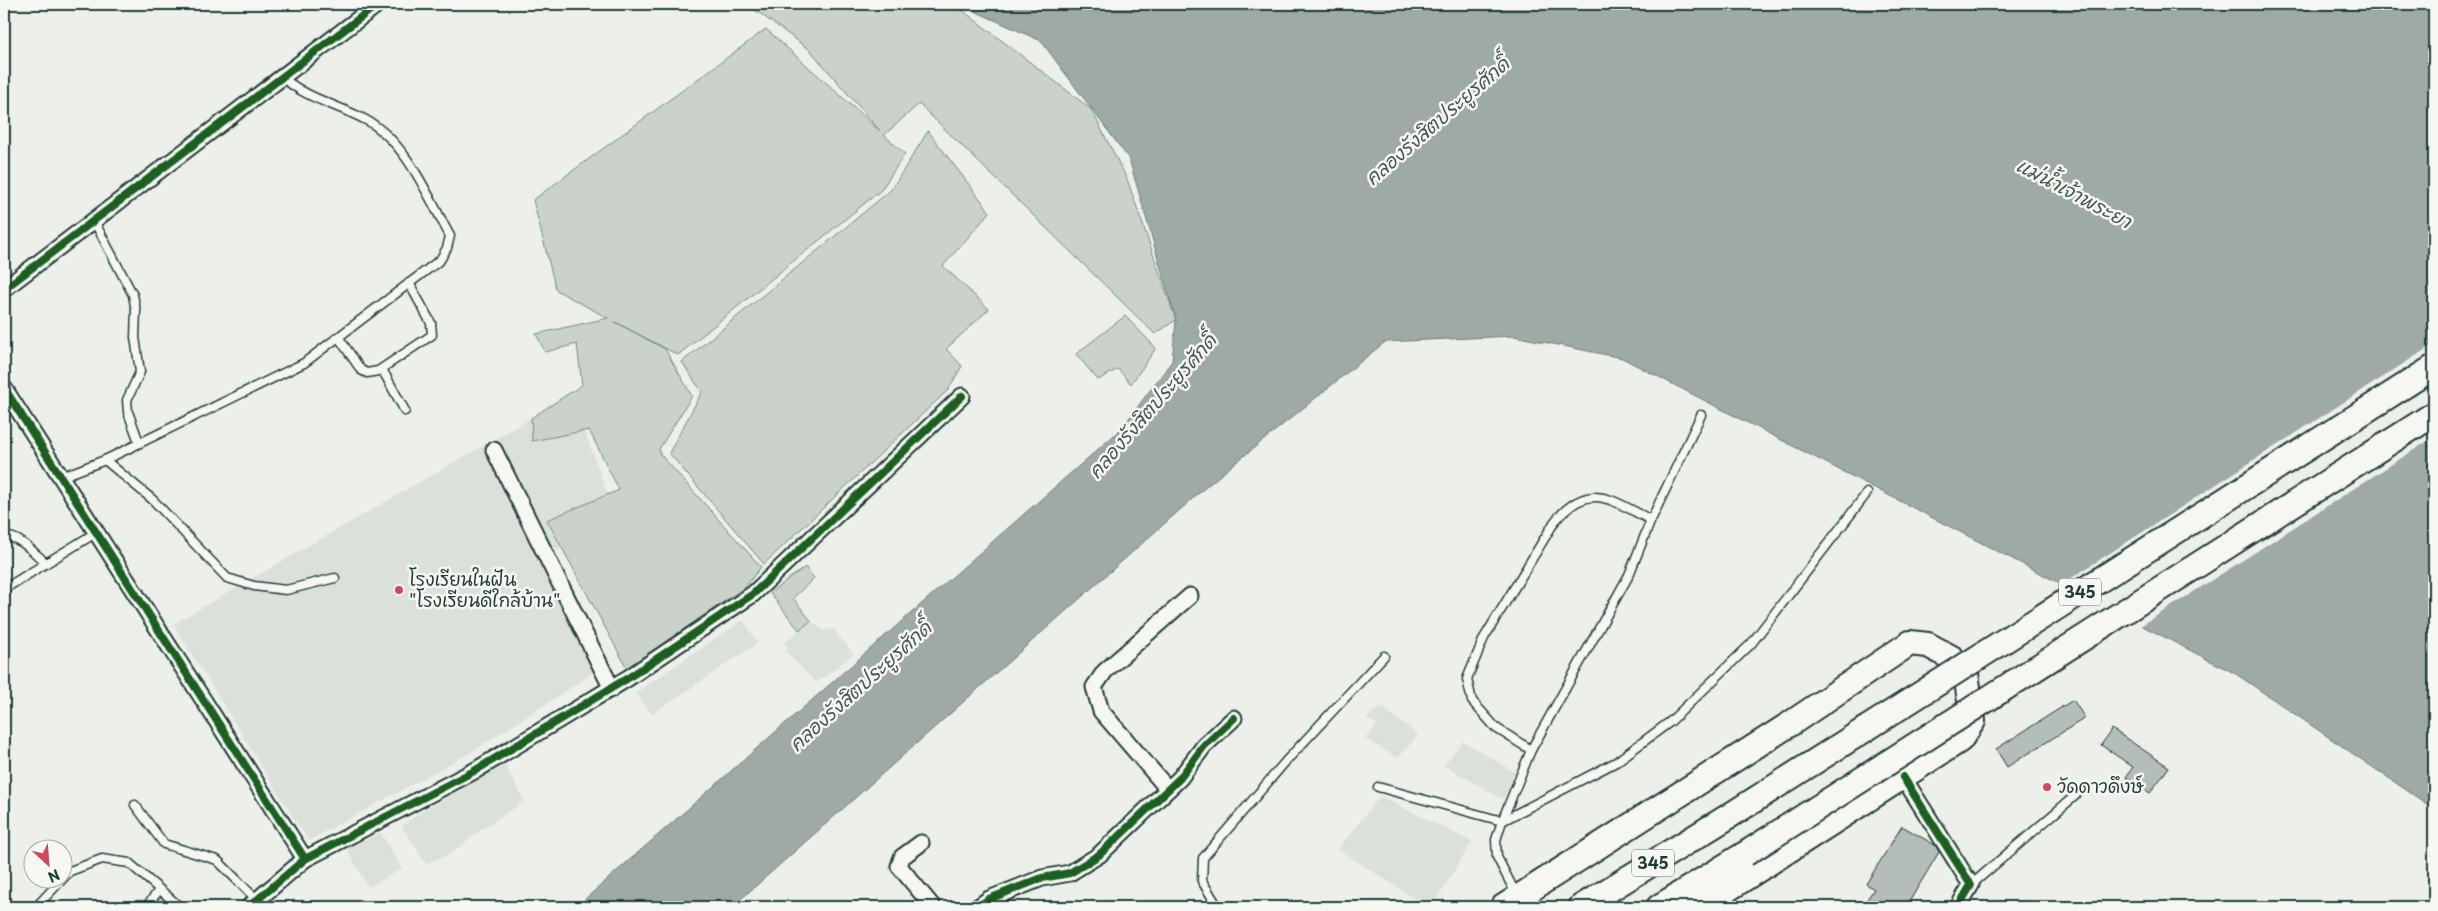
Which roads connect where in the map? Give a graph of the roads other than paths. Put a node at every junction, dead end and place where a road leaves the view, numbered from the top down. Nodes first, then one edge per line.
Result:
1 (378, 4) edge
2 (282, 77) junction
3 (94, 221) junction
4 (409, 283) junction
5 (4, 289) edge
6 (339, 338) junction
7 (2434, 366) edge
8 (382, 369) junction
9 (4, 388) edge
10 (962, 396) dead end
11 (405, 411) dead end
12 (2434, 414) edge
13 (1701, 415) dead end
14 (139, 442) junction
15 (494, 450) dead end
16 (105, 460) junction
17 (61, 477) junction
18 (1867, 493) dead end
19 (1651, 520) junction
20 (97, 532) junction
21 (4, 537) edge
22 (46, 563) junction
23 (335, 578) dead end
24 (4, 589) edge
25 (1190, 596) dead end
26 (1384, 656) dead end
27 (612, 689) junction
28 (1234, 718) dead end
29 (1532, 750) junction
30 (1904, 777) junction
31 (1378, 787) dead end
32 (1167, 788) junction
33 (2076, 796) dead end
34 (135, 805) dead end
35 (1502, 820) junction
36 (922, 843) dead end
37 (306, 859) junction
38 (1971, 885) junction
39 (159, 890) junction
40 (1510, 903) edge
41 (253, 904) edge
42 (36, 907) edge
43 (146, 907) edge
44 (180, 907) edge
45 (933, 907) edge
46 (978, 907) edge
47 (1218, 907) edge
48 (1581, 907) edge
49 (1659, 907) edge
50 (1700, 907) edge
51 (1958, 907) edge

1 - 2 street
2 - 3 street
2 - 4 lane
3 - 5 street
3 - 14 lane
4 - 6 lane
4 - 8 lane
6 - 8 lane
6 - 14 lane
7 - 48 main road, 345, bridge
8 - 11 lane
9 - 17 street
10 - 27 street
12 - 49 main road, 345, bridge
13 - 19 lane
14 - 16 lane
15 - 27 street
16 - 17 lane
16 - 23 lane
17 - 20 street
18 - 35 lane
19 - 29 lane
19 - 29 lane
20 - 22 lane
20 - 37 street
21 - 22 lane
22 - 24 lane
25 - 32 street
26 - 47 lane
27 - 37 street
28 - 32 street
29 - 35 lane
30 - 38 street
30 - 40 main road
30 - 50 main road
31 - 35 lane
32 - 46 street
33 - 38 lane
34 - 41 lane
35 - 40 lane
36 - 45 street
37 - 41 street
38 - 51 street
39 - 42 lane
39 - 43 lane
39 - 44 lane

